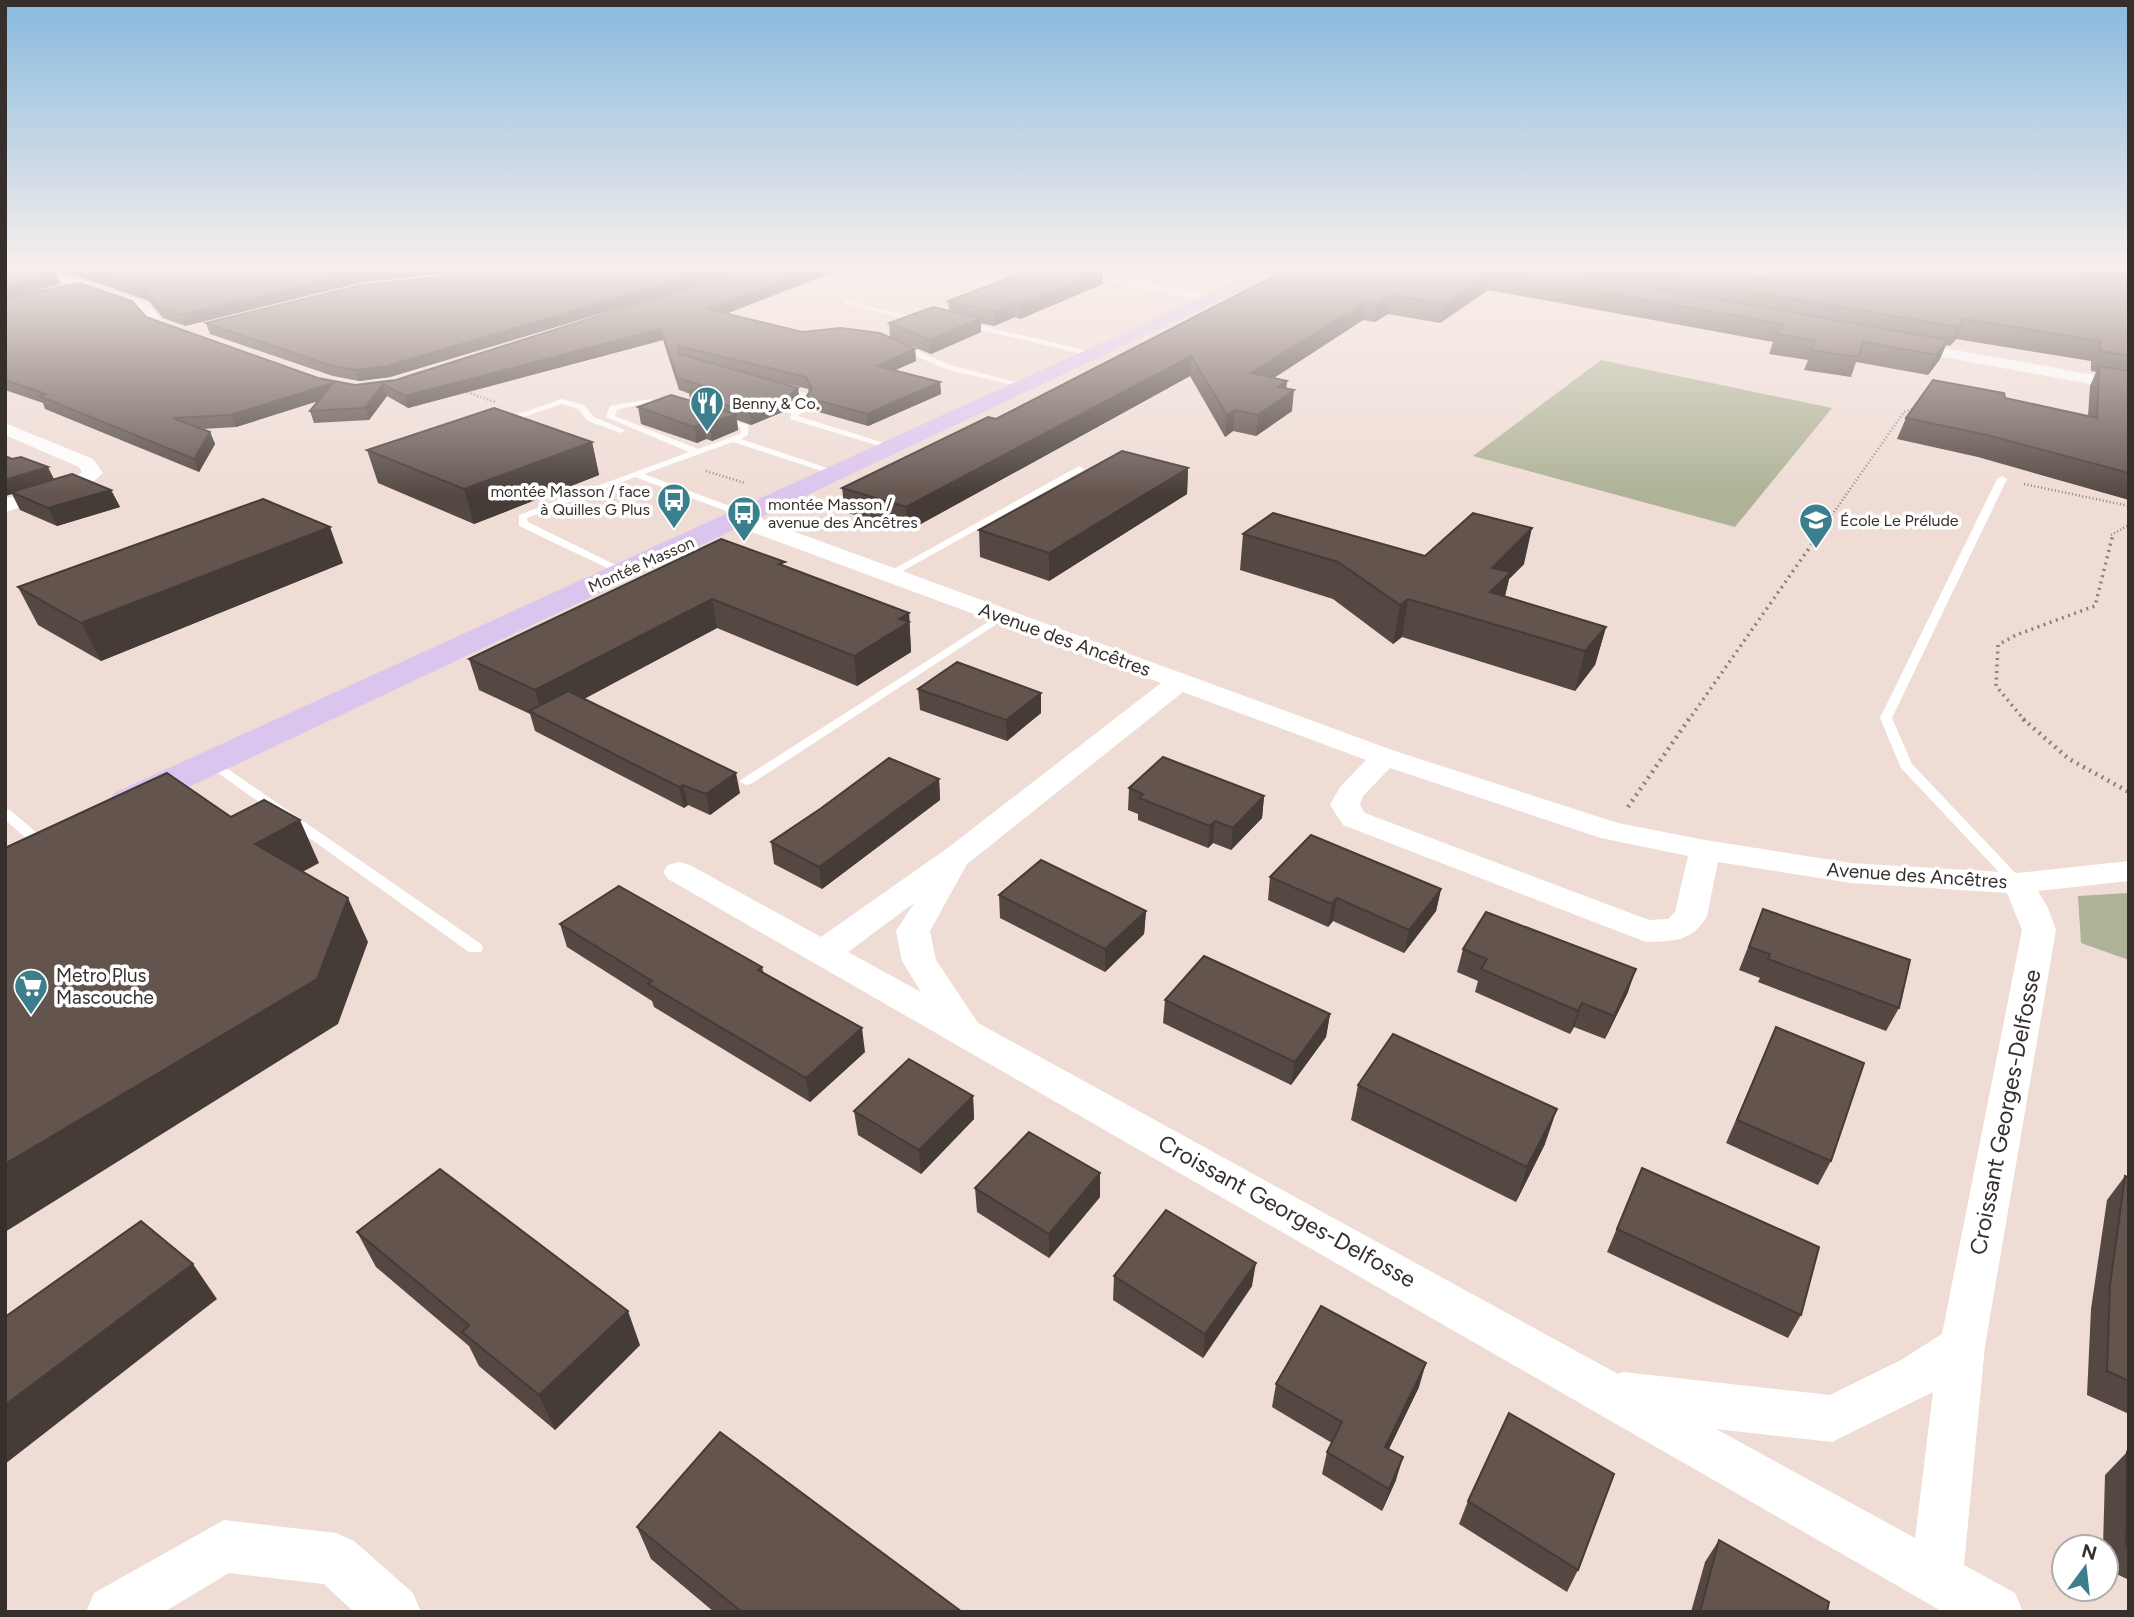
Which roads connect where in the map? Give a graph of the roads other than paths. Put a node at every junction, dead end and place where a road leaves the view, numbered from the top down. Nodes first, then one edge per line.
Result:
1 (896, 345) edge
2 (1054, 345) edge
3 (1114, 345) edge
4 (1902, 345) edge
5 (1094, 355) junction
6 (1025, 386) junction
7 (2129, 386) edge
8 (777, 387) edge
9 (681, 408) edge
10 (707, 416) edge
11 (492, 425) edge
12 (5, 428) edge
13 (733, 439) junction
14 (893, 447) junction
15 (693, 454) junction
16 (1079, 469) dead end
17 (837, 473) junction
18 (635, 474) junction
19 (2002, 479) road end
20 (5, 506) edge
21 (748, 516) junction
22 (622, 572) junction
23 (888, 575) junction
24 (1002, 616) junction
25 (1180, 681) junction
26 (1385, 757) junction
27 (212, 762) junction
28 (746, 781) dead end
29 (5, 813) edge
30 (100, 813) edge
31 (50, 835) joint
32 (1705, 850) junction
33 (960, 854) junction
34 (5, 856) edge
35 (2129, 871) edge
36 (679, 872) dead end
37 (2017, 883) junction
38 (475, 948) dead end
39 (824, 952) junction
40 (964, 1030) junction
41 (1962, 1346) junction
42 (1609, 1393) junction
43 (1936, 1577) junction
44 (113, 1612) edge
45 (394, 1612) edge
46 (1996, 1612) edge

1 - 6 lane
2 - 5 lane
3 - 5 main road, Montée Masson
4 - 7 street
5 - 6 main road, Montée Masson
6 - 14 main road, Montée Masson
8 - 14 lane
9 - 15 lane
10 - 13 lane
11 - 15 lane
12 - 20 street
13 - 15 lane
13 - 17 lane
14 - 17 main road, Montée Masson
15 - 18 lane
16 - 23 lane
17 - 21 main road, Montée Masson
18 - 21 lane
18 - 22 lane
19 - 37 lane
21 - 22 main road, Montée Masson
21 - 23 street, Avenue des Ancêtres
22 - 27 main road, Montée Masson
23 - 24 street, Avenue des Ancêtres
24 - 25 street, Avenue des Ancêtres
24 - 28 lane
25 - 26 street, Avenue des Ancêtres
25 - 33 street, Croissant Georges-Delfosse
26 - 32 street, Avenue des Ancêtres
26 - 32 street
27 - 30 main road, Montée Masson
27 - 38 lane
29 - 31 lane
31 - 34 main road
32 - 37 street, Avenue des Ancêtres
33 - 39 street, Croissant Georges-Delfosse
33 - 40 street, Croissant Georges-Delfosse
35 - 37 street, Avenue des Ancêtres
36 - 39 street, Croissant Georges-Delfosse
37 - 41 street, Croissant Georges-Delfosse
39 - 40 street, Croissant Georges-Delfosse
40 - 42 street, Croissant Georges-Delfosse
41 - 42 street, Croissant Georges-Delfosse
41 - 43 street, Croissant Georges-Delfosse
42 - 43 street, Croissant Georges-Delfosse
43 - 46 street, Croissant Georges-Delfosse
44 - 45 street

